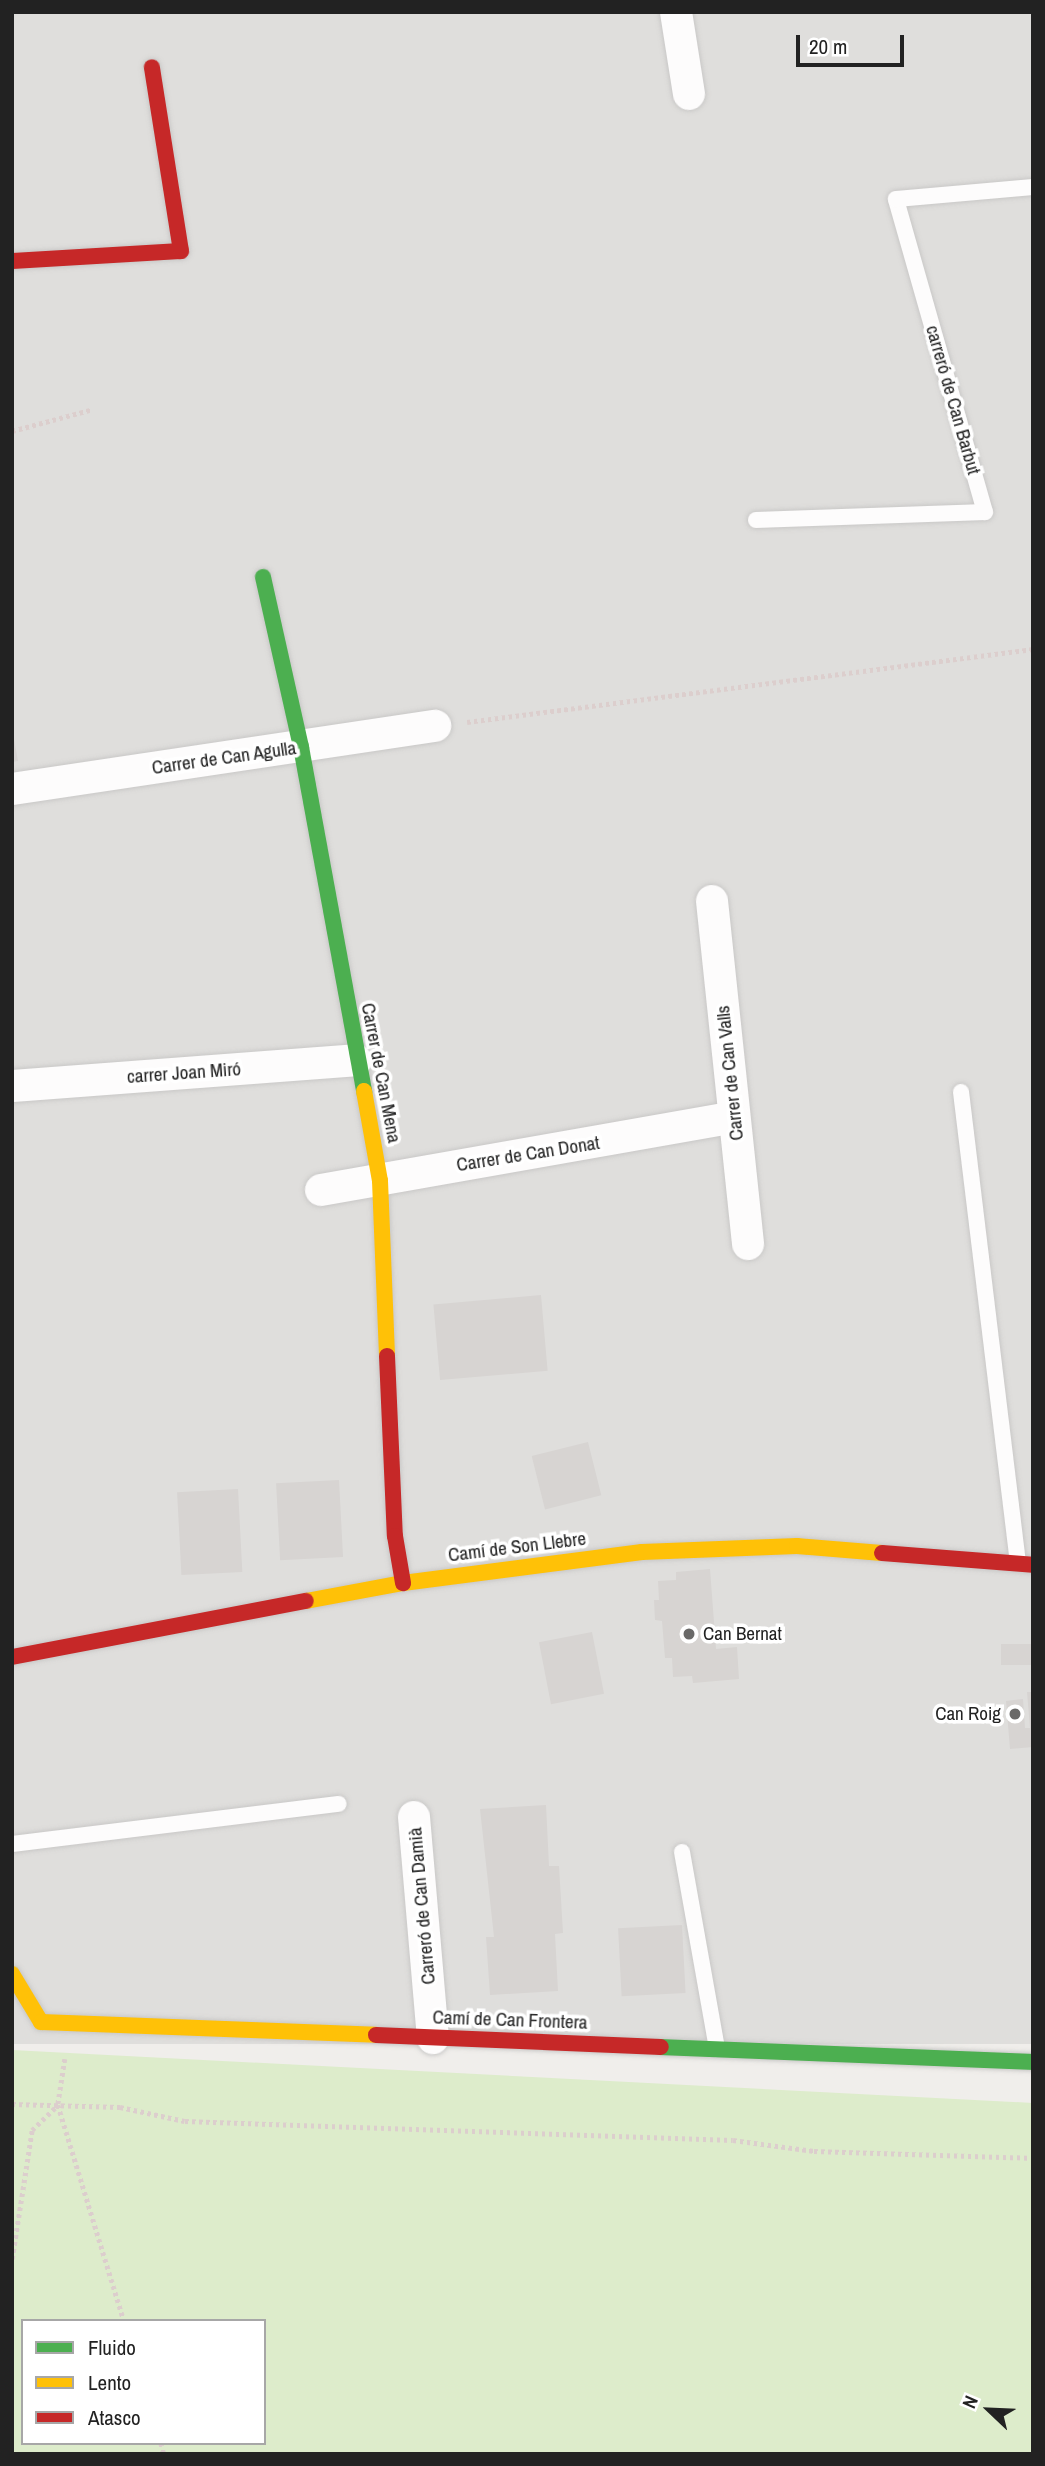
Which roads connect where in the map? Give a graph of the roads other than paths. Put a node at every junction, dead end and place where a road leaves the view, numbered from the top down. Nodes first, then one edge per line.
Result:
1 (676, 12) edge
2 (152, 67) dead end
3 (689, 94) dead end
4 (1033, 187) edge
5 (12, 261) edge
6 (756, 520) dead end
7 (263, 577) dead end
8 (435, 726) road end
9 (301, 747) junction
10 (12, 789) edge
11 (712, 901) dead end
12 (356, 1060) junction
13 (12, 1086) edge
14 (961, 1092) dead end
15 (734, 1117) junction
16 (380, 1181) junction
17 (321, 1190) dead end
18 (748, 1244) dead end
19 (1025, 1564) edge
20 (403, 1583) junction
21 (12, 1657) edge
22 (339, 1804) dead end
23 (414, 1817) dead end
24 (12, 1843) edge
25 (682, 1852) dead end
26 (12, 1973) edge
27 (26, 2021) edge
28 (433, 2038) junction
29 (717, 2049) junction
30 (1033, 2062) edge

1 - 3 street
2 - 5 street
4 - 6 lane, carreró de Can Barbut
7 - 9 street, Carrer de Can Mena
8 - 9 street, Carrer de Can Agulla
9 - 10 street, Carrer de Can Agulla
9 - 12 street, Carrer de Can Mena
11 - 15 street, Carrer de Can Valls
12 - 13 street, carrer Joan Miró
12 - 16 street, Carrer de Can Mena
14 - 19 lane
15 - 16 street, Carrer de Can Donat
15 - 18 street, Carrer de Can Valls
16 - 17 street, Carrer de Can Donat
16 - 20 street, Carrer de Can Mena
19 - 20 street, Camí de Son Llebre
20 - 21 street, Camí de Son Llebre
22 - 24 lane
23 - 28 street, Carreró de Can Damià
25 - 29 lane
26 - 27 street
27 - 28 street, Camí de Can Frontera
28 - 29 street, Camí de Can Frontera
29 - 30 street, Camí de Can Frontera

